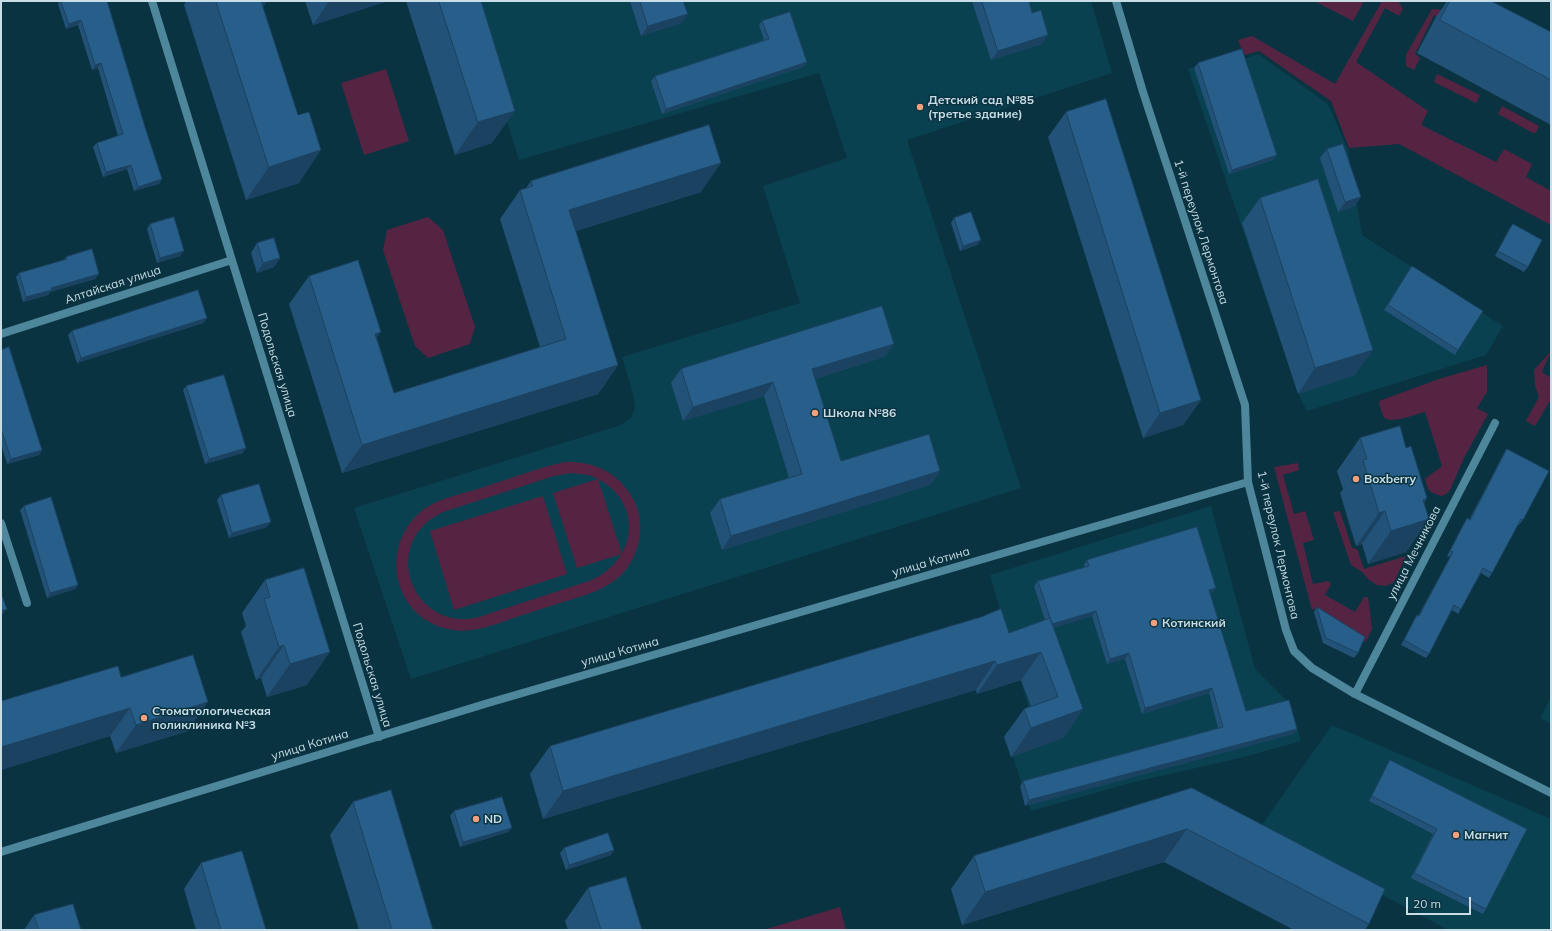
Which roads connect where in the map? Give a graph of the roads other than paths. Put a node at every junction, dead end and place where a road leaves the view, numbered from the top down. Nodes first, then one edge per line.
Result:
1 (152, 1) edge
2 (1116, 1) edge
3 (232, 260) junction
4 (1, 334) edge
5 (1495, 423) dead end
6 (1248, 482) junction
7 (1, 523) edge
8 (27, 603) dead end
9 (1355, 694) junction
10 (379, 737) junction
11 (1551, 793) edge
12 (1, 852) edge

1 - 3 street, Подольская улица
2 - 6 street, 1-й переулок Лермонтова
3 - 4 street, Алтайская улица
3 - 10 street, Подольская улица
5 - 9 street, улица Мечникова
6 - 9 street, 1-й переулок Лермонтова
6 - 10 street, улица Котина
7 - 8 street
9 - 11 street, 1-й переулок Лермонтова
10 - 12 street, улица Котина

